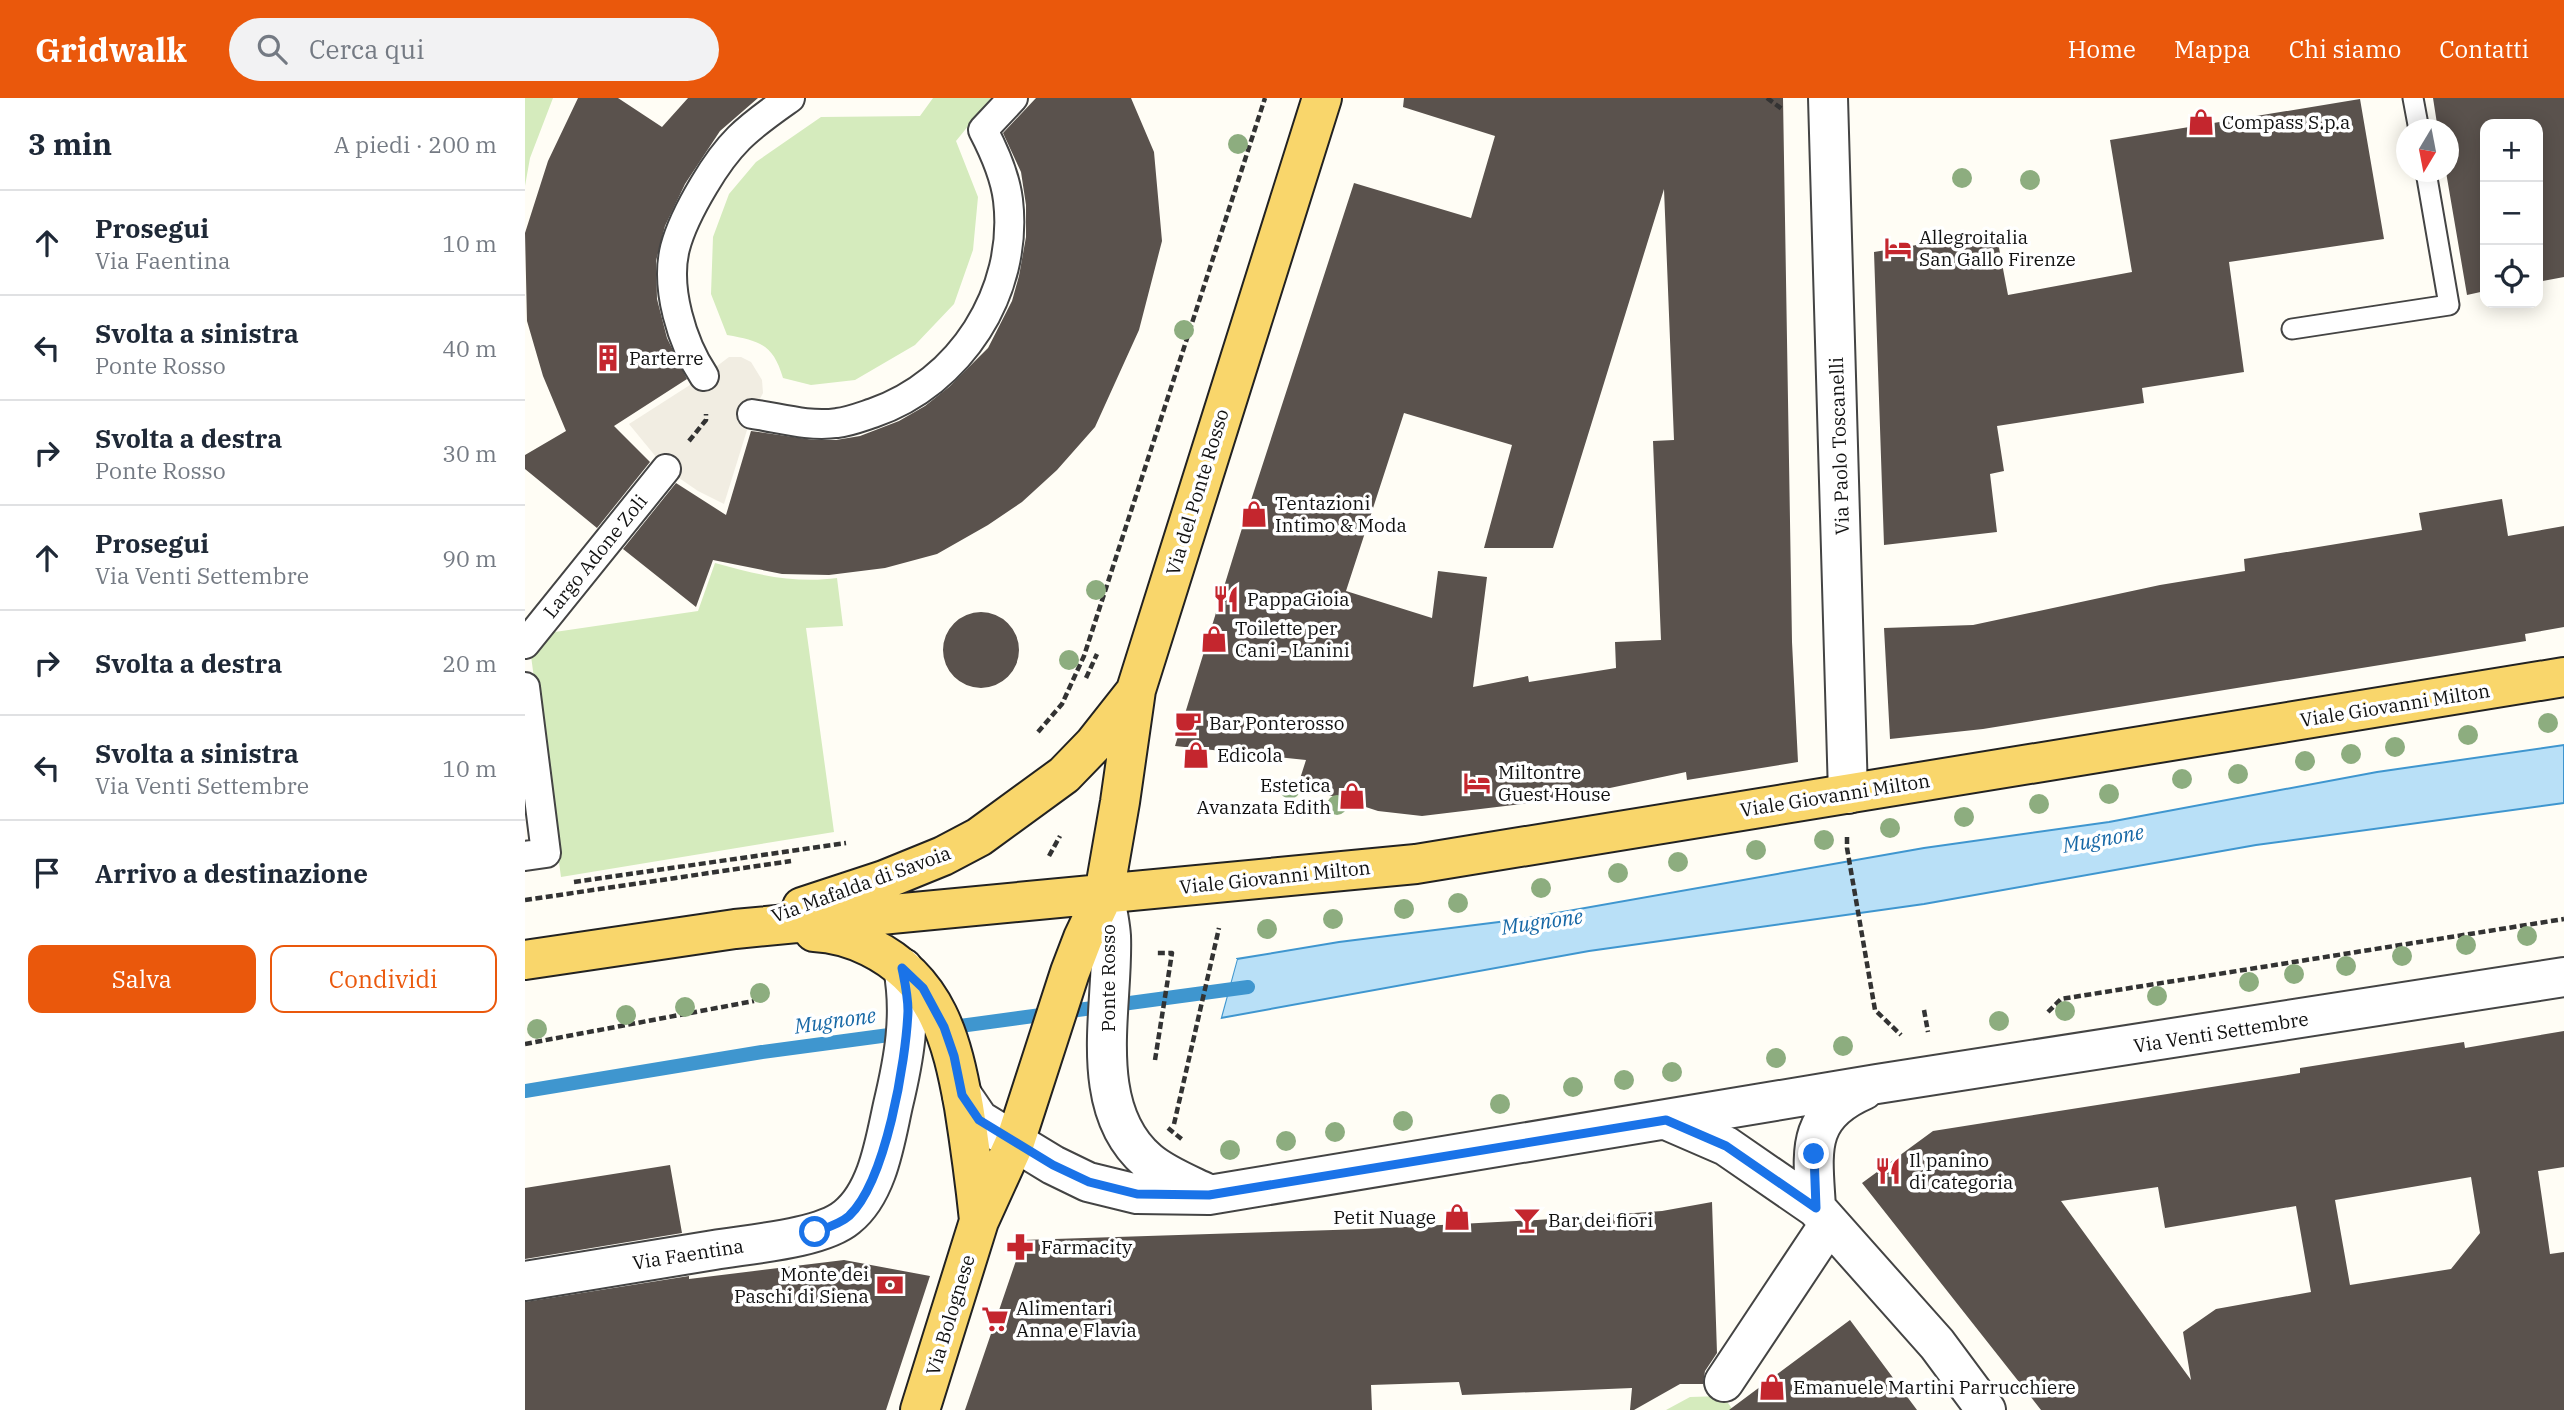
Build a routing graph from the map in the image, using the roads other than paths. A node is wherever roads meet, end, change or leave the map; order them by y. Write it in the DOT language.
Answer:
graph roads {
  1 [pos="790,98"];
  2 [pos="1013,98"];
  3 [pos="1322,98"];
  4 [pos="1828,98"];
  5 [pos="2413,98"];
  6 [pos="2417,119"];
  7 [pos="2428,182"];
  8 [pos="2292,330"];
  9 [pos="704,376"];
  10 [pos="752,414"];
  11 [pos="666,469"];
  12 [pos="525,644"];
  13 [pos="2564,677"];
  14 [pos="525,687"];
  15 [pos="1136,690"];
  16 [pos="1848,794"];
  17 [pos="525,856"];
  18 [pos="1104,894"];
  19 [pos="735,929"];
  20 [pos="525,960"];
  21 [pos="2564,977"];
  22 [pos="911,982"];
  23 [pos="1877,1084"];
  24 [pos="962,1095"];
  25 [pos="1666,1120"];
  26 [pos="1017,1145"];
  27 [pos="1209,1195"];
  28 [pos="1823,1216"];
  29 [pos="979,1221"];
  30 [pos="525,1281"];
  31 [pos="1724,1382"];
  32 [pos="921,1410"];
  33 [pos="1986,1410"];
  1 -- 9 [label="street"];
  2 -- 10 [label="street"];
  3 -- 15 [label="main road, Via del Ponte Rosso"];
  4 -- 16 [label="street, Via Paolo Toscanelli"];
  5 -- 6 [label="lane"];
  7 -- 8 [label="lane"];
  11 -- 12 [label="street, Largo Adone Zoli"];
  13 -- 16 [label="main road, Viale Giovanni Milton"];
  14 -- 17 [label="street"];
  15 -- 18 [label="main road, Via del Ponte Rosso"];
  15 -- 19 [label="main road, Via Mafalda di Savoia"];
  16 -- 18 [label="main road, Viale Giovanni Milton"];
  18 -- 19 [label="main road, Via Mafalda di Savoia"];
  18 -- 26 [label="main road, Ponte Rosso"];
  18 -- 27 [label="street, Ponte Rosso"];
  19 -- 20 [label="main road, Via Mafalda di Savoia"];
  19 -- 22 [label="main road"];
  21 -- 23 [label="street, Via Venti Settembre"];
  22 -- 24 [label="main road"];
  22 -- 30 [label="street, Via Faentina"];
  23 -- 25 [label="street, Via Venti Settembre"];
  23 -- 28 [label="street, Via Venti Settembre"];
  24 -- 26 [label="street"];
  24 -- 29 [label="main road"];
  25 -- 27 [label="street, Via Venti Settembre"];
  25 -- 28 [label="street"];
  26 -- 27 [label="street, Via Venti Settembre"];
  26 -- 29 [label="main road, Ponte Rosso"];
  28 -- 31 [label="street"];
  28 -- 33 [label="street"];
  29 -- 32 [label="main road, Via Bolognese"];
}
